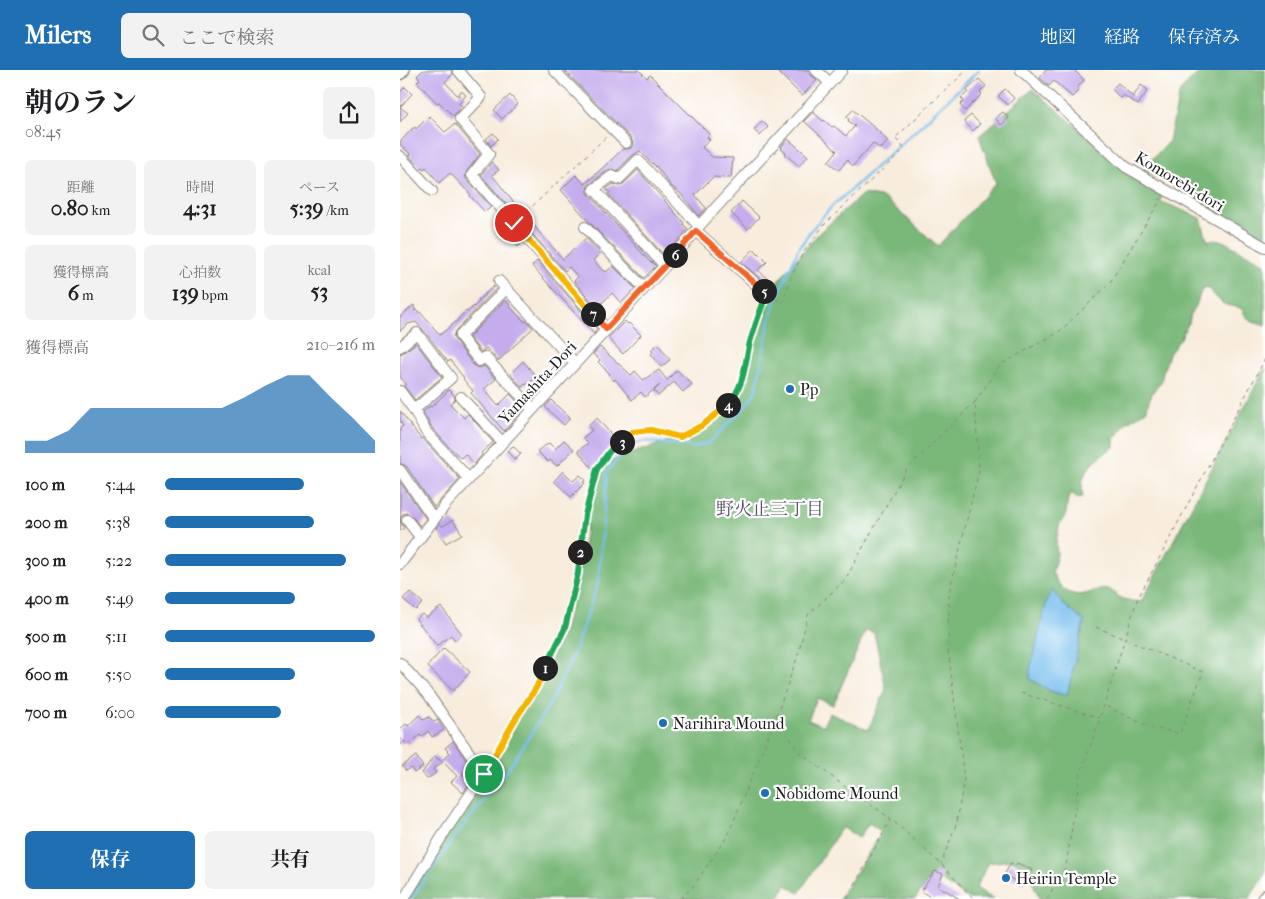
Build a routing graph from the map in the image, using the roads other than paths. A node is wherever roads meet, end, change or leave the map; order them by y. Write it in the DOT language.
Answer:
graph roads {
  1 [pos="403,70"];
  2 [pos="458,70"];
  3 [pos="554,70"];
  4 [pos="816,70"];
  5 [pos="842,70"];
  6 [pos="1021,70"];
  7 [pos="400,74"];
  8 [pos="830,83"];
  9 [pos="626,143"];
  10 [pos="400,156"];
  11 [pos="432,191"];
  12 [pos="585,226"];
  13 [pos="697,229"];
  14 [pos="1265,248"];
  15 [pos="665,266"];
  16 [pos="499,281"];
  17 [pos="644,288"];
  18 [pos="506,289"];
  19 [pos="767,294"];
  20 [pos="606,329"];
  21 [pos="400,347"];
  22 [pos="575,363"];
  23 [pos="400,391"];
  24 [pos="461,397"];
  25 [pos="533,409"];
  26 [pos="414,410"];
  27 [pos="502,442"];
  28 [pos="400,470"];
  29 [pos="468,479"];
  30 [pos="434,519"];
  31 [pos="407,520"];
  32 [pos="420,537"];
  33 [pos="400,564"];
  34 [pos="400,662"];
  35 [pos="1265,895"];
  36 [pos="404,899"];
  37 [pos="1262,899"];
  1 -- 7 [label="main road"];
  2 -- 20 [label="street"];
  3 -- 9 [label="street"];
  4 -- 8 [label="street"];
  5 -- 8 [label="street, Yamashita-Dori"];
  6 -- 14 [label="street, Komorebi-dori"];
  8 -- 13 [label="street, Yamashita-Dori"];
  10 -- 11 [label="street"];
  12 -- 17 [label="street"];
  13 -- 15 [label="street, Yamashita-Dori"];
  13 -- 15 [label="street"];
  13 -- 19 [label="street"];
  15 -- 17 [label="street, Yamashita-Dori"];
  16 -- 18 [label="street"];
  17 -- 20 [label="street, Yamashita-Dori"];
  18 -- 22 [label="street"];
  18 -- 25 [label="street"];
  20 -- 22 [label="street, Yamashita-Dori"];
  21 -- 26 [label="street"];
  22 -- 25 [label="street, Yamashita-Dori"];
  23 -- 26 [label="street"];
  24 -- 27 [label="street"];
  25 -- 27 [label="street, Yamashita-Dori"];
  26 -- 29 [label="street"];
  27 -- 29 [label="street, Yamashita-Dori"];
  28 -- 30 [label="street"];
  29 -- 30 [label="street, Yamashita-Dori"];
  30 -- 32 [label="street, Yamashita-Dori"];
  31 -- 32 [label="street"];
  32 -- 33 [label="street, Yamashita-Dori"];
  34 -- 36 [label="street"];
  35 -- 37 [label="street"];
}
